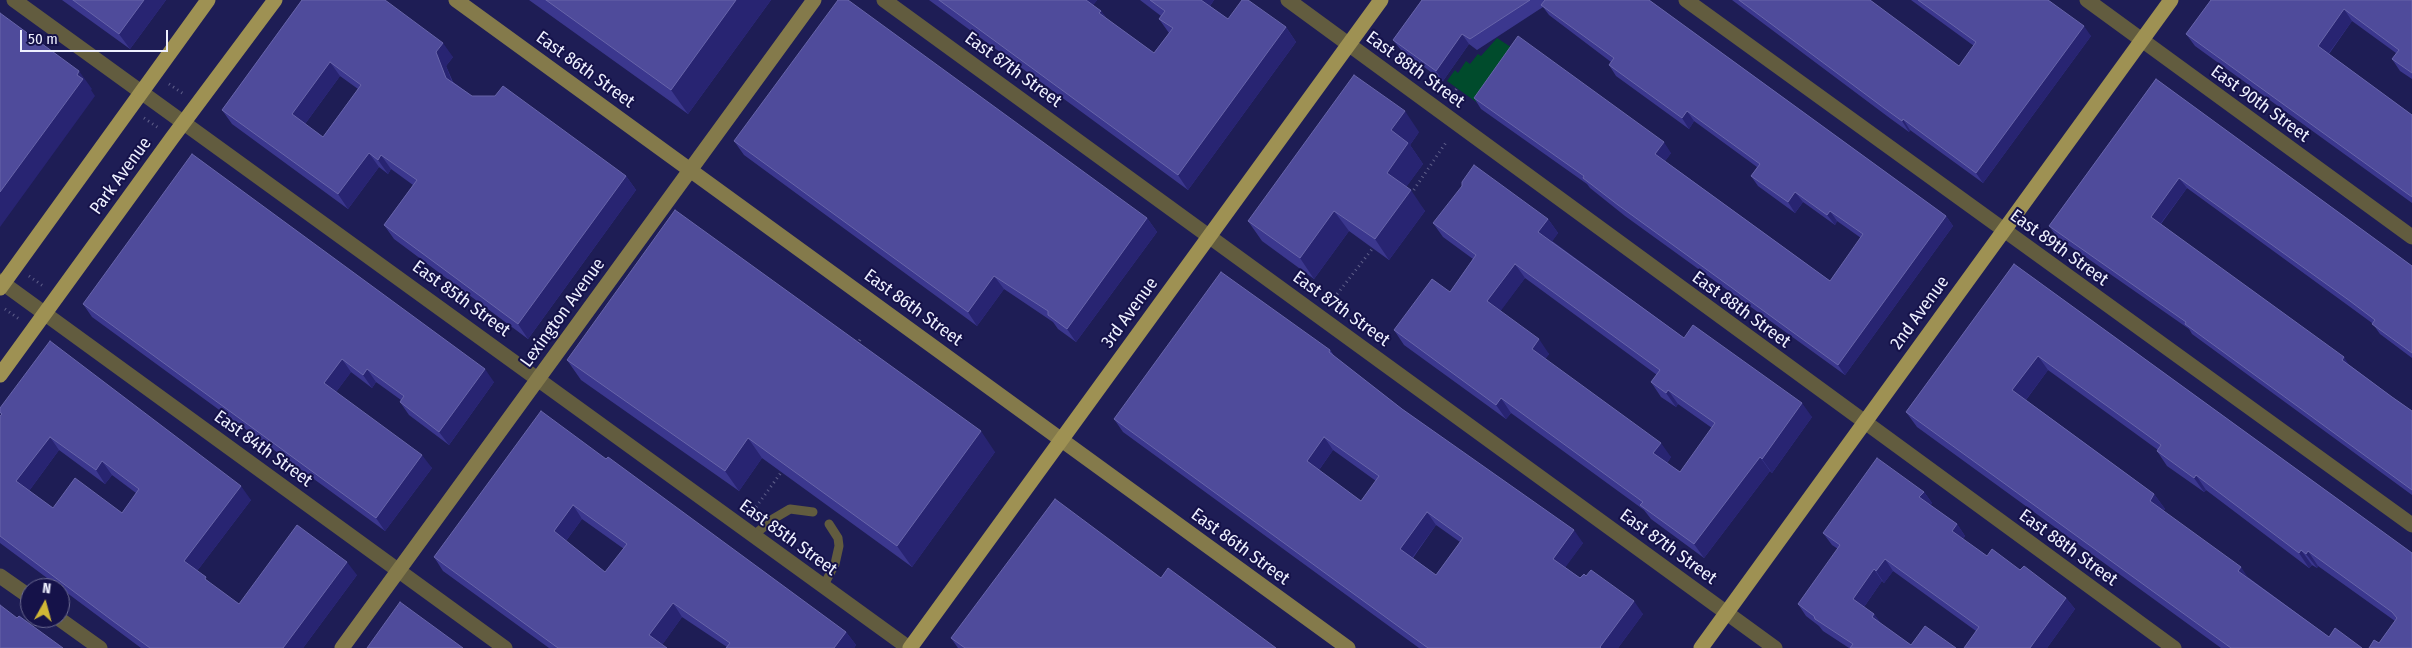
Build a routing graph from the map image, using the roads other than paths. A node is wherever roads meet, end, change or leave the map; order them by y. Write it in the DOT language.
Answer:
graph roads {
  1 [pos="14,0"];
  2 [pos="208,0"];
  3 [pos="275,0"];
  4 [pos="456,0"];
  5 [pos="814,0"];
  6 [pos="884,0"];
  7 [pos="1288,0"];
  8 [pos="1381,0"];
  9 [pos="1686,0"];
  10 [pos="2086,0"];
  11 [pos="2171,0"];
  12 [pos="2141,40"];
  13 [pos="1349,45"];
  14 [pos="142,93"];
  15 [pos="183,123"];
  16 [pos="690,169"];
  17 [pos="2003,230"];
  18 [pos="1209,236"];
  19 [pos="2412,238"];
  20 [pos="1,284"];
  21 [pos="45,314"];
  22 [pos="0,375"];
  23 [pos="539,378"];
  24 [pos="1864,423"];
  25 [pos="1061,440"];
  26 [pos="813,512"];
  27 [pos="829,524"];
  28 [pos="2412,525"];
  29 [pos="753,536"];
  30 [pos="398,570"];
  31 [pos="0,576"];
  32 [pos="823,587"];
  33 [pos="20,591"];
  34 [pos="1727,613"];
  35 [pos="70,627"];
  36 [pos="100,648"];
  37 [pos="342,648"];
  38 [pos="505,648"];
  39 [pos="910,648"];
  40 [pos="1348,648"];
  41 [pos="1701,648"];
  42 [pos="1775,648"];
  43 [pos="2174,648"];
  1 -- 14 [label="street, East 85th Street"];
  2 -- 14 [label="main road, Park Avenue"];
  3 -- 15 [label="main road, Park Avenue"];
  4 -- 16 [label="main road, East 86th Street"];
  5 -- 16 [label="main road, Lexington Avenue"];
  6 -- 18 [label="street, East 87th Street"];
  7 -- 13 [label="street, East 88th Street"];
  8 -- 13 [label="main road, 3rd Avenue"];
  9 -- 17 [label="street, East 89th Street"];
  10 -- 12 [label="street, East 90th Street"];
  11 -- 12 [label="main road, 2nd Avenue"];
  12 -- 17 [label="main road, 2nd Avenue"];
  12 -- 19 [label="street, East 90th Street"];
  13 -- 18 [label="main road, 3rd Avenue"];
  13 -- 24 [label="street, East 88th Street"];
  14 -- 15 [label="street, East 85th Street"];
  14 -- 20 [label="main road, Park Avenue"];
  15 -- 21 [label="main road, Park Avenue"];
  15 -- 23 [label="street, East 85th Street"];
  16 -- 23 [label="main road, Lexington Avenue"];
  16 -- 25 [label="main road, East 86th Street"];
  17 -- 24 [label="main road, 2nd Avenue"];
  17 -- 28 [label="street, East 89th Street"];
  18 -- 25 [label="main road, 3rd Avenue"];
  18 -- 34 [label="street, East 87th Street"];
  20 -- 21 [label="street, East 84th Street"];
  21 -- 22 [label="main road, Park Avenue"];
  21 -- 30 [label="street, East 84th Street"];
  23 -- 29 [label="street, East 85th Street"];
  23 -- 30 [label="main road, Lexington Avenue"];
  24 -- 34 [label="main road, 2nd Avenue"];
  24 -- 43 [label="street, East 88th Street"];
  25 -- 39 [label="main road, 3rd Avenue"];
  25 -- 40 [label="main road, East 86th Street"];
  26 -- 29 [label="lane"];
  27 -- 32 [label="lane"];
  29 -- 32 [label="street, East 85th Street"];
  30 -- 37 [label="main road, Lexington Avenue"];
  30 -- 38 [label="street, East 84th Street"];
  31 -- 33 [label="street"];
  32 -- 39 [label="street, East 85th Street"];
  34 -- 41 [label="main road, 2nd Avenue"];
  34 -- 42 [label="street, East 87th Street"];
  35 -- 36 [label="street"];
}
